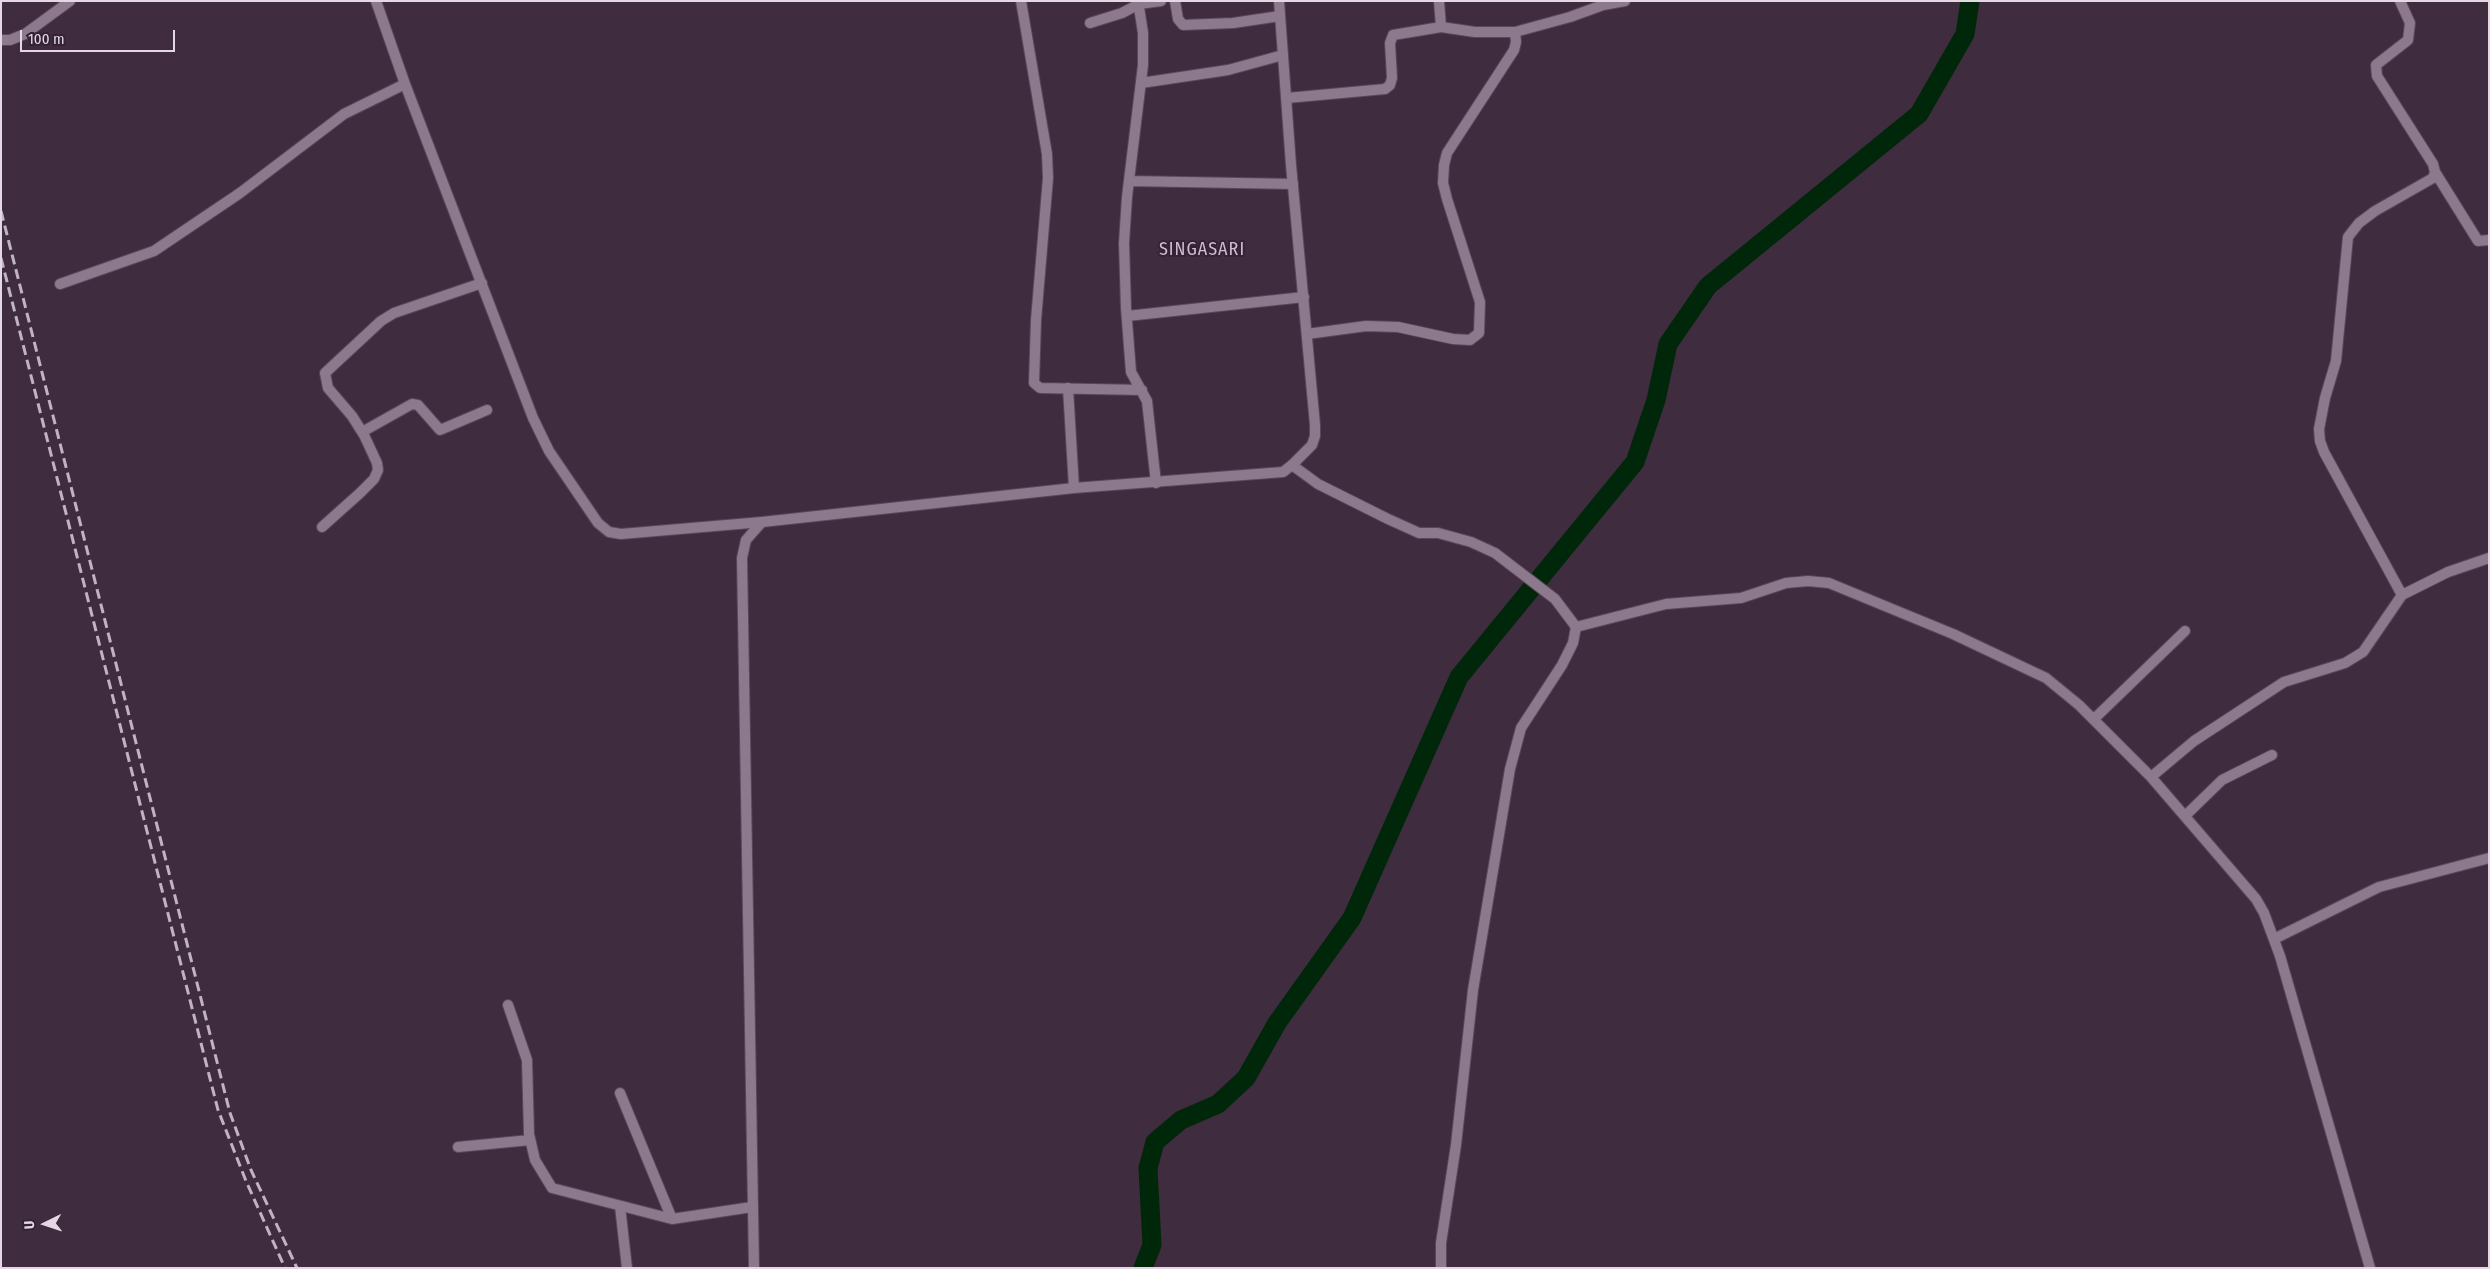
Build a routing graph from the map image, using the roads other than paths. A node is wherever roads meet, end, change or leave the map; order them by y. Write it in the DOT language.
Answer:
graph roads {
  1 [pos="70,1"];
  2 [pos="376,1"];
  3 [pos="1022,1"];
  4 [pos="1161,1"];
  5 [pos="1175,1"];
  6 [pos="1279,1"];
  7 [pos="1439,1"];
  8 [pos="1625,1"];
  9 [pos="2400,1"];
  10 [pos="1138,3"];
  11 [pos="1280,16"];
  12 [pos="1090,23"];
  13 [pos="1441,27"];
  14 [pos="1514,32"];
  15 [pos="1,40"];
  16 [pos="1283,54"];
  17 [pos="1141,83"];
  18 [pos="405,84"];
  19 [pos="1287,98"];
  20 [pos="2435,172"];
  21 [pos="1129,181"];
  22 [pos="1293,184"];
  23 [pos="2489,240"];
  24 [pos="482,283"];
  25 [pos="60,284"];
  26 [pos="1304,297"];
  27 [pos="1127,316"];
  28 [pos="1307,334"];
  29 [pos="1068,388"];
  30 [pos="1142,390"];
  31 [pos="487,410"];
  32 [pos="362,432"];
  33 [pos="1292,465"];
  34 [pos="1156,483"];
  35 [pos="1074,488"];
  36 [pos="762,522"];
  37 [pos="322,527"];
  38 [pos="2489,558"];
  39 [pos="2402,595"];
  40 [pos="1576,626"];
  41 [pos="2185,631"];
  42 [pos="2094,719"];
  43 [pos="2272,755"];
  44 [pos="2151,777"];
  45 [pos="2185,816"];
  46 [pos="2489,858"];
  47 [pos="2274,939"];
  48 [pos="508,1005"];
  49 [pos="620,1093"];
  50 [pos="530,1140"];
  51 [pos="458,1147"];
  52 [pos="620,1206"];
  53 [pos="752,1208"];
  54 [pos="672,1219"];
  55 [pos="627,1268"];
  56 [pos="754,1268"];
  57 [pos="1441,1268"];
  58 [pos="2370,1268"];
  1 -- 15 [label="street"];
  2 -- 18 [label="street"];
  3 -- 29 [label="street"];
  4 -- 10 [label="street"];
  5 -- 11 [label="street"];
  6 -- 11 [label="street"];
  7 -- 13 [label="street"];
  8 -- 14 [label="street"];
  9 -- 20 [label="street"];
  10 -- 12 [label="street"];
  10 -- 17 [label="street"];
  11 -- 16 [label="street"];
  13 -- 14 [label="street"];
  13 -- 19 [label="street"];
  14 -- 28 [label="street"];
  16 -- 17 [label="street"];
  16 -- 19 [label="street"];
  17 -- 21 [label="street"];
  18 -- 24 [label="street"];
  18 -- 25 [label="street"];
  19 -- 22 [label="street"];
  20 -- 23 [label="street"];
  20 -- 39 [label="street"];
  21 -- 22 [label="street"];
  21 -- 27 [label="street"];
  22 -- 26 [label="street"];
  24 -- 32 [label="street"];
  24 -- 36 [label="street"];
  26 -- 27 [label="street"];
  26 -- 28 [label="street"];
  27 -- 30 [label="street"];
  28 -- 33 [label="street"];
  29 -- 30 [label="street"];
  29 -- 35 [label="street"];
  30 -- 34 [label="street"];
  31 -- 32 [label="street"];
  32 -- 37 [label="street"];
  33 -- 34 [label="street"];
  33 -- 40 [label="street"];
  34 -- 35 [label="street"];
  35 -- 36 [label="street"];
  36 -- 53 [label="street"];
  38 -- 39 [label="street"];
  39 -- 44 [label="street"];
  40 -- 42 [label="street"];
  40 -- 57 [label="street"];
  41 -- 42 [label="street"];
  42 -- 44 [label="street"];
  43 -- 45 [label="street"];
  44 -- 45 [label="street"];
  45 -- 47 [label="street"];
  46 -- 47 [label="street"];
  47 -- 58 [label="street"];
  48 -- 50 [label="street"];
  49 -- 54 [label="street"];
  50 -- 51 [label="street"];
  50 -- 52 [label="street"];
  52 -- 54 [label="street"];
  52 -- 55 [label="street"];
  53 -- 54 [label="street"];
  53 -- 56 [label="street"];
}
